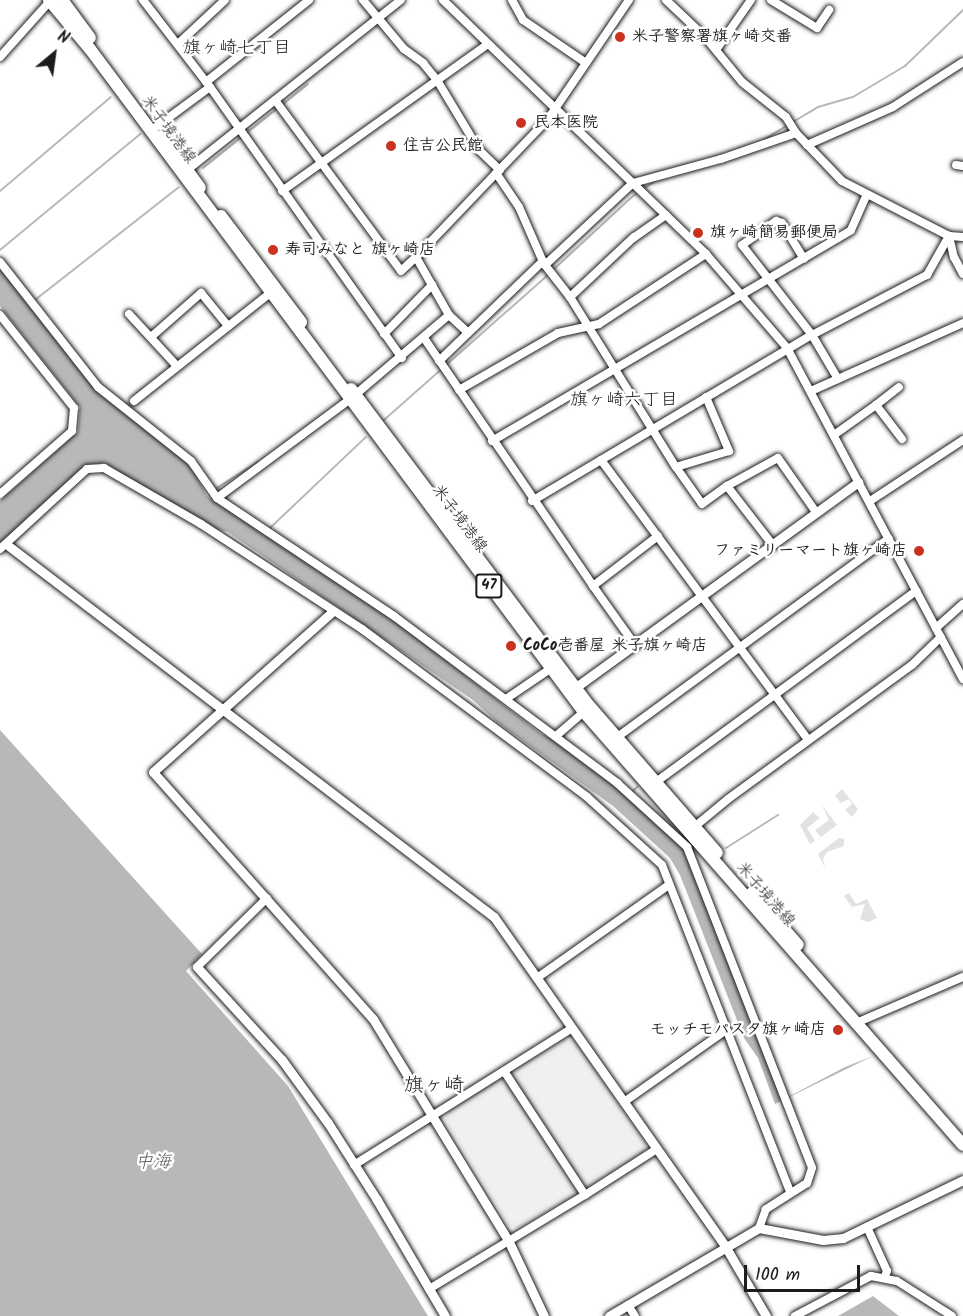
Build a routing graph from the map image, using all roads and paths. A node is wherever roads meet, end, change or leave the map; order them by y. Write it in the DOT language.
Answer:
graph roads {
  1 [pos="53,0"];
  2 [pos="143,0"];
  3 [pos="225,0"];
  4 [pos="309,0"];
  5 [pos="363,0"];
  6 [pos="400,0"];
  7 [pos="443,0"];
  8 [pos="513,0"];
  9 [pos="629,0"];
  10 [pos="666,0"];
  11 [pos="751,0"];
  12 [pos="771,0"];
  13 [pos="829,10"];
  14 [pos="378,18"];
  15 [pos="178,44"];
  16 [pos="488,44"];
  17 [pos="716,50"];
  18 [pos="0,57"];
  19 [pos="963,62"];
  20 [pos="586,63"];
  21 [pos="437,80"];
  22 [pos="208,85"];
  23 [pos="275,100"];
  24 [pos="556,108"];
  25 [pos="156,128"];
  26 [pos="239,129"];
  27 [pos="796,134"];
  28 [pos="807,145"];
  29 [pos="321,164"];
  30 [pos="187,170"];
  31 [pos="498,172"];
  32 [pos="633,183"];
  33 [pos="282,191"];
  34 [pos="866,195"];
  35 [pos="666,215"];
  36 [pos="949,236"];
  37 [pos="963,237"];
  38 [pos="706,254"];
  39 [pos="416,257"];
  40 [pos="804,259"];
  41 [pos="0,262"];
  42 [pos="543,263"];
  43 [pos="963,273"];
  44 [pos="769,281"];
  45 [pos="432,285"];
  46 [pos="743,292"];
  47 [pos="269,294"];
  48 [pos="570,297"];
  49 [pos="129,314"];
  50 [pos="0,315"];
  51 [pos="449,315"];
  52 [pos="963,323"];
  53 [pos="228,326"];
  54 [pos="588,328"];
  55 [pos="468,333"];
  56 [pos="384,334"];
  57 [pos="813,335"];
  58 [pos="150,337"];
  59 [pos="424,338"];
  60 [pos="787,348"];
  61 [pos="402,358"];
  62 [pos="440,361"];
  63 [pos="177,366"];
  64 [pos="614,369"];
  65 [pos="838,379"];
  66 [pos="899,387"];
  67 [pos="459,390"];
  68 [pos="811,391"];
  69 [pos="352,397"];
  70 [pos="706,398"];
  71 [pos="134,401"];
  72 [pos="876,405"];
  73 [pos="653,428"];
  74 [pos="834,435"];
  75 [pos="902,439"];
  76 [pos="963,440"];
  77 [pos="492,441"];
  78 [pos="601,460"];
  79 [pos="676,467"];
  80 [pos="858,482"];
  81 [pos="727,486"];
  82 [pos="0,494"];
  83 [pos="217,498"];
  84 [pos="532,501"];
  85 [pos="870,501"];
  86 [pos="816,512"];
  87 [pos="658,536"];
  88 [pos="889,538"];
  89 [pos="772,544"];
  90 [pos="3,546"];
  91 [pos="593,586"];
  92 [pos="916,591"];
  93 [pos="701,596"];
  94 [pos="963,604"];
  95 [pos="333,610"];
  96 [pos="936,628"];
  97 [pos="941,637"];
  98 [pos="634,645"];
  99 [pos="740,647"];
  100 [pos="550,669"];
  101 [pos="962,676"];
  102 [pos="572,690"];
  103 [pos="774,695"];
  104 [pos="506,699"];
  105 [pos="222,708"];
  106 [pos="584,712"];
  107 [pos="556,736"];
  108 [pos="616,738"];
  109 [pos="808,740"];
  110 [pos="656,782"];
  111 [pos="691,830"];
  112 [pos="669,885"];
  113 [pos="267,898"];
  114 [pos="197,968"];
  115 [pos="963,977"];
  116 [pos="537,978"];
  117 [pos="859,1022"];
  118 [pos="572,1028"];
  119 [pos="726,1030"];
  120 [pos="504,1071"];
  121 [pos="624,1102"];
  122 [pos="434,1115"];
  123 [pos="963,1135"];
  124 [pos="963,1145"];
  125 [pos="657,1149"];
  126 [pos="354,1165"];
  127 [pos="963,1180"];
  128 [pos="790,1192"];
  129 [pos="585,1195"];
  130 [pos="867,1227"];
  131 [pos="759,1228"];
  132 [pos="509,1242"];
  133 [pos="725,1246"];
  134 [pos="885,1276"];
  135 [pos="429,1289"];
  136 [pos="628,1305"];
  137 [pos="445,1316"];
  138 [pos="544,1316"];
  139 [pos="609,1316"];
  140 [pos="635,1316"];
  141 [pos="766,1316"];
  142 [pos="795,1316"];
  143 [pos="952,1316"];
  1 -- 18 [label="street"];
  1 -- 25 [label="main road, 米子境港線 / 47"];
  1 -- 47 [label="main road, 米子境港線 / 47"];
  2 -- 15 [label="street"];
  3 -- 15 [label="street"];
  4 -- 22 [label="street"];
  5 -- 14 [label="street"];
  6 -- 14 [label="street"];
  7 -- 16 [label="street"];
  8 -- 20 [label="street"];
  9 -- 20 [label="street"];
  10 -- 17 [label="street"];
  11 -- 17 [label="street"];
  12 -- 13 [label="street"];
  14 -- 21 [label="street"];
  14 -- 23 [label="street"];
  15 -- 22 [label="street"];
  16 -- 21 [label="street"];
  16 -- 24 [label="street"];
  17 -- 27 [label="street"];
  19 -- 28 [label="street"];
  20 -- 24 [label="street"];
  21 -- 29 [label="street"];
  21 -- 31 [label="street"];
  22 -- 25 [label="street"];
  22 -- 26 [label="street"];
  23 -- 26 [label="street"];
  23 -- 29 [label="street"];
  24 -- 31 [label="street"];
  24 -- 32 [label="street"];
  25 -- 30 [label="main road, 米子境港線 / 47"];
  26 -- 30 [label="street"];
  26 -- 33 [label="street"];
  27 -- 28 [label="street"];
  27 -- 32 [label="street"];
  28 -- 34 [label="street"];
  29 -- 33 [label="street"];
  29 -- 39 [label="street"];
  30 -- 69 [label="main road, 米子境港線 / 47"];
  31 -- 39 [label="street"];
  31 -- 42 [label="street"];
  32 -- 35 [label="street"];
  32 -- 42 [label="street"];
  33 -- 56 [label="street"];
  34 -- 36 [label="street"];
  34 -- 40 [label="street"];
  35 -- 38 [label="street"];
  35 -- 48 [label="street"];
  36 -- 37 [label="street"];
  36 -- 43 [label="street"];
  36 -- 57 [label="street"];
  38 -- 46 [label="street"];
  38 -- 54 [label="street"];
  39 -- 45 [label="street"];
  40 -- 44 [label="street"];
  40 -- 44 [label="street"];
  41 -- 83 [label="street"];
  42 -- 48 [label="street"];
  42 -- 55 [label="street"];
  44 -- 46 [label="street"];
  44 -- 57 [label="street"];
  45 -- 51 [label="street"];
  45 -- 56 [label="street"];
  46 -- 60 [label="street"];
  46 -- 64 [label="street"];
  47 -- 53 [label="street"];
  47 -- 69 [label="main road, 米子境港線 / 47"];
  48 -- 54 [label="street"];
  49 -- 58 [label="street"];
  50 -- 82 [label="street"];
  51 -- 55 [label="street"];
  51 -- 59 [label="street"];
  52 -- 65 [label="street"];
  53 -- 58 [label="street"];
  53 -- 63 [label="street"];
  54 -- 64 [label="street"];
  54 -- 67 [label="street"];
  55 -- 62 [label="street"];
  56 -- 61 [label="street"];
  57 -- 60 [label="street"];
  57 -- 65 [label="street"];
  58 -- 63 [label="street"];
  59 -- 61 [label="street"];
  59 -- 62 [label="street"];
  60 -- 68 [label="street"];
  60 -- 70 [label="street"];
  61 -- 69 [label="street"];
  62 -- 67 [label="street"];
  63 -- 71 [label="street"];
  64 -- 73 [label="street"];
  64 -- 77 [label="street"];
  65 -- 68 [label="street"];
  66 -- 72 [label="street"];
  67 -- 77 [label="street"];
  68 -- 74 [label="street"];
  69 -- 83 [label="street"];
  69 -- 100 [label="main road, 米子境港線 / 47"];
  69 -- 102 [label="main road, 米子境港線 / 47"];
  70 -- 73 [label="street"];
  70 -- 79 [label="street"];
  72 -- 74 [label="street"];
  72 -- 75 [label="street"];
  73 -- 78 [label="street"];
  73 -- 79 [label="street"];
  74 -- 80 [label="street"];
  76 -- 85 [label="street"];
  77 -- 84 [label="street"];
  78 -- 84 [label="street"];
  78 -- 87 [label="street"];
  79 -- 81 [label="street"];
  80 -- 85 [label="street"];
  80 -- 86 [label="street"];
  81 -- 86 [label="street"];
  81 -- 89 [label="street"];
  83 -- 104 [label="street"];
  84 -- 91 [label="street"];
  85 -- 88 [label="street"];
  86 -- 89 [label="street"];
  87 -- 91 [label="street"];
  87 -- 93 [label="street"];
  88 -- 92 [label="street"];
  88 -- 99 [label="street"];
  89 -- 93 [label="street"];
  90 -- 95 [label="street"];
  90 -- 105 [label="street"];
  91 -- 98 [label="street"];
  92 -- 96 [label="street"];
  92 -- 103 [label="street"];
  93 -- 98 [label="street"];
  93 -- 99 [label="street"];
  94 -- 96 [label="street"];
  95 -- 105 [label="street"];
  95 -- 112 [label="street"];
  96 -- 97 [label="street"];
  97 -- 101 [label="street"];
  97 -- 109 [label="street"];
  98 -- 102 [label="street"];
  99 -- 103 [label="street"];
  99 -- 108 [label="street"];
  100 -- 102 [label="main road, 米子境港線 / 47"];
  100 -- 104 [label="street"];
  102 -- 106 [label="main road, 米子境港線 / 47"];
  102 -- 108 [label="main road, 米子境港線 / 47"];
  103 -- 109 [label="street"];
  103 -- 110 [label="street"];
  104 -- 107 [label="street"];
  105 -- 113 [label="street"];
  105 -- 116 [label="street"];
  106 -- 107 [label="street"];
  106 -- 111 [label="main road, 米子境港線 / 47"];
  107 -- 128 [label="street"];
  108 -- 110 [label="main road, 米子境港線 / 47"];
  109 -- 111 [label="street"];
  110 -- 111 [label="main road, 米子境港線 / 47"];
  111 -- 117 [label="main road, 米子境港線 / 47"];
  112 -- 116 [label="street"];
  112 -- 119 [label="street"];
  113 -- 114 [label="street"];
  113 -- 122 [label="street"];
  114 -- 126 [label="street"];
  115 -- 117 [label="street"];
  116 -- 118 [label="street"];
  117 -- 123 [label="main road, 米子境港線 / 47"];
  117 -- 124 [label="main road, 米子境港線 / 47"];
  118 -- 120 [label="street"];
  118 -- 121 [label="street"];
  119 -- 121 [label="street"];
  119 -- 128 [label="street"];
  120 -- 122 [label="street"];
  120 -- 129 [label="street"];
  121 -- 125 [label="street"];
  122 -- 126 [label="street"];
  122 -- 132 [label="street"];
  125 -- 129 [label="street"];
  125 -- 133 [label="street"];
  126 -- 135 [label="street"];
  127 -- 130 [label="street"];
  128 -- 131 [label="street"];
  129 -- 132 [label="street"];
  130 -- 131 [label="street"];
  130 -- 134 [label="street"];
  131 -- 133 [label="street"];
  132 -- 135 [label="street"];
  132 -- 138 [label="street"];
  133 -- 136 [label="street"];
  133 -- 141 [label="street"];
  134 -- 142 [label="street"];
  134 -- 143 [label="street"];
  135 -- 137 [label="street"];
  136 -- 139 [label="street"];
  136 -- 140 [label="street"];
}
